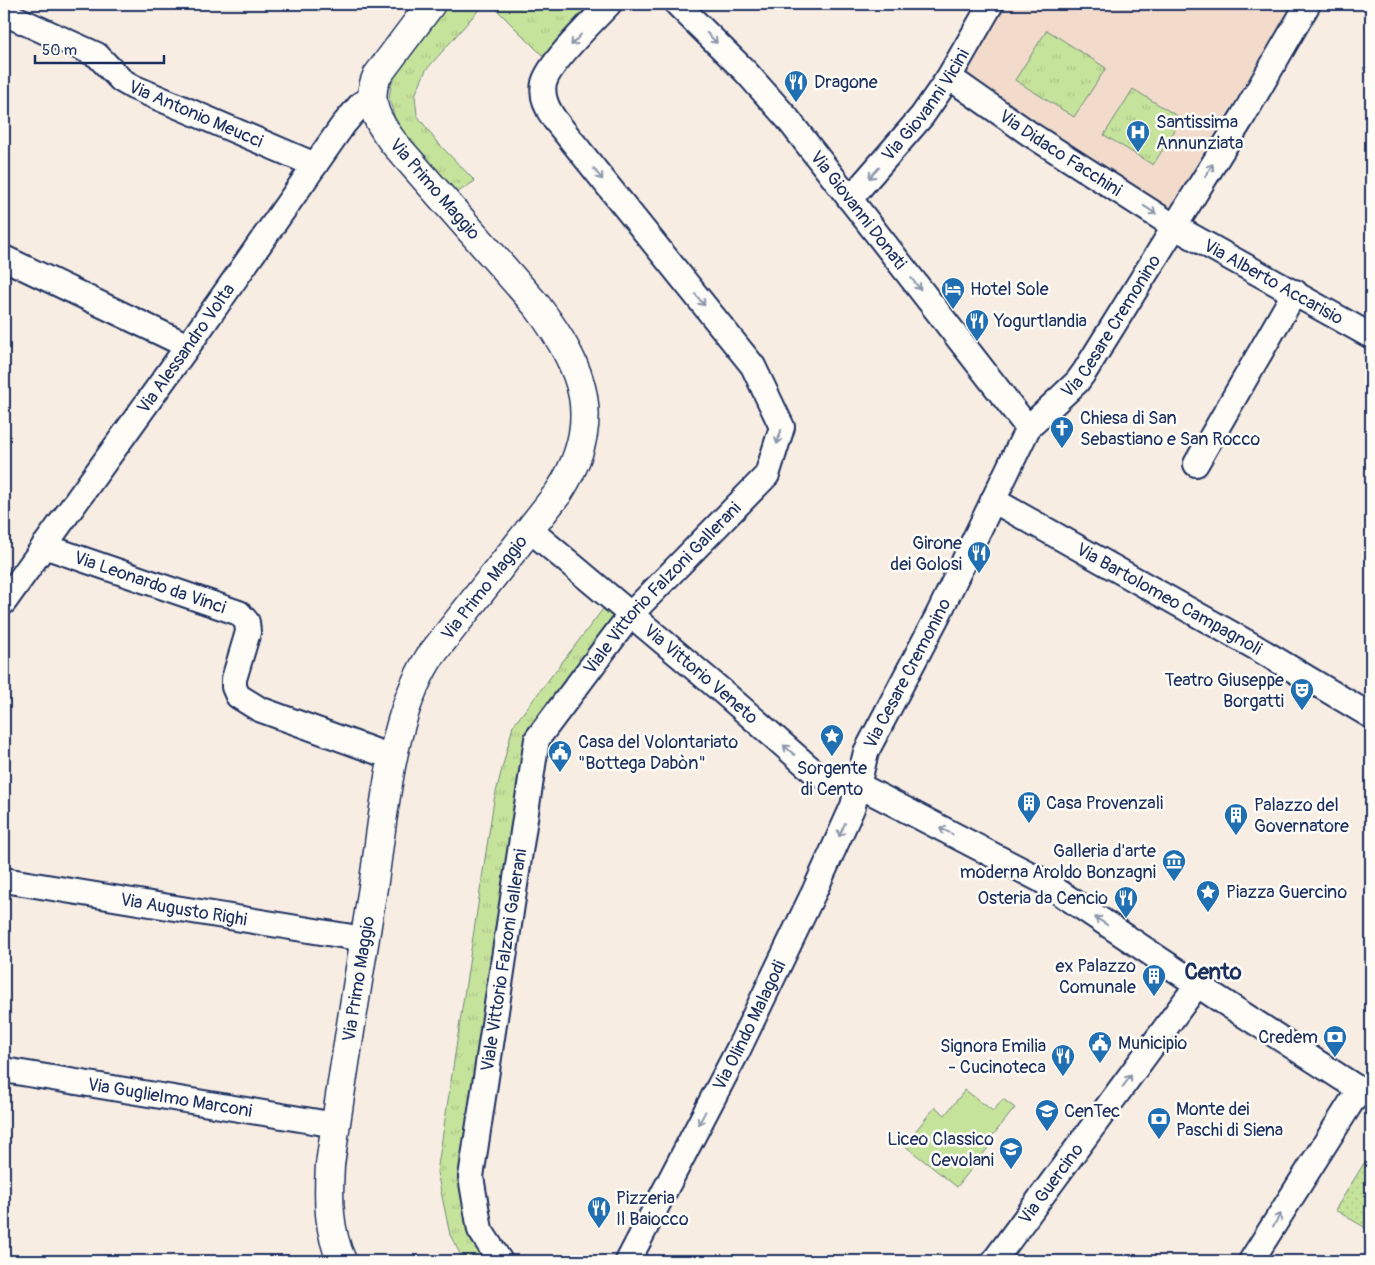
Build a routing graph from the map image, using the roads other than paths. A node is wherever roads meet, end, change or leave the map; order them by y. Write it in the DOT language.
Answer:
graph roads {
  1 [pos="431,4"];
  2 [pos="609,4"];
  3 [pos="677,4"];
  4 [pos="991,4"];
  5 [pos="1299,6"];
  6 [pos="4,13"];
  7 [pos="949,77"];
  8 [pos="372,99"];
  9 [pos="315,165"];
  10 [pos="850,199"];
  11 [pos="1175,227"];
  12 [pos="4,258"];
  13 [pos="1294,292"];
  14 [pos="1371,336"];
  15 [pos="188,346"];
  16 [pos="1028,428"];
  17 [pos="1196,464"];
  18 [pos="993,500"];
  19 [pos="529,529"];
  20 [pos="44,546"];
  21 [pos="6,595"];
  22 [pos="631,614"];
  23 [pos="1371,716"];
  24 [pos="394,758"];
  25 [pos="858,785"];
  26 [pos="4,880"];
  27 [pos="364,939"];
  28 [pos="1197,985"];
  29 [pos="4,1070"];
  30 [pos="1365,1093"];
  31 [pos="336,1125"];
  32 [pos="342,1261"];
  33 [pos="500,1261"];
  34 [pos="628,1261"];
  35 [pos="994,1261"];
  36 [pos="1251,1261"];
  1 -- 8 [label="main road"];
  2 -- 22 [label="street, Viale Vittorio Falzoni Gallerani, one-way"];
  3 -- 10 [label="street, Via Giovanni Donati, one-way"];
  4 -- 7 [label="street, Via Giovanni Vicini"];
  11 -- 5 [label="street, Via Cesare Cremonino, one-way"];
  6 -- 9 [label="street, Via Antonio Meucci"];
  7 -- 10 [label="street, Via Giovanni Vicini, one-way"];
  7 -- 11 [label="street, Via Didaco Facchini, one-way"];
  8 -- 9 [label="street, Via Alessandro Volta"];
  8 -- 19 [label="main road, Via Primo Maggio"];
  9 -- 15 [label="street, Via Alessandro Volta"];
  10 -- 16 [label="street, Via Giovanni Donati, one-way"];
  11 -- 13 [label="street, Via Alberto Accarisio"];
  11 -- 16 [label="street, Via Cesare Cremonino"];
  12 -- 15 [label="street"];
  13 -- 14 [label="street, Via Alberto Accarisio"];
  13 -- 17 [label="street"];
  15 -- 20 [label="street, Via Alessandro Volta"];
  16 -- 18 [label="street, Via Cesare Cremonino"];
  18 -- 23 [label="street, Via Bartolomeo Campagnoli"];
  18 -- 25 [label="street, Via Cesare Cremonino"];
  19 -- 22 [label="street, Via Vittorio Veneto"];
  19 -- 24 [label="main road, Via Primo Maggio"];
  20 -- 21 [label="street, Via Alessandro Volta"];
  20 -- 24 [label="street, Via Leonardo da Vinci"];
  25 -- 22 [label="street, Via Vittorio Veneto, one-way"];
  22 -- 33 [label="street, Viale Vittorio Falzoni Gallerani"];
  24 -- 27 [label="main road, Via Primo Maggio"];
  28 -- 25 [label="street, Via Vittorio Veneto, one-way"];
  25 -- 34 [label="street, Via Olindo Malagodi, one-way"];
  26 -- 27 [label="street, Via Augusto Righi"];
  27 -- 31 [label="main road, Via Primo Maggio"];
  28 -- 30 [label="street, Via Vittorio Veneto"];
  35 -- 28 [label="street, Via Guercino, one-way"];
  29 -- 31 [label="street, Via Guglielmo Marconi"];
  36 -- 30 [label="street, one-way"];
  31 -- 32 [label="main road, Via Primo Maggio"];
}
